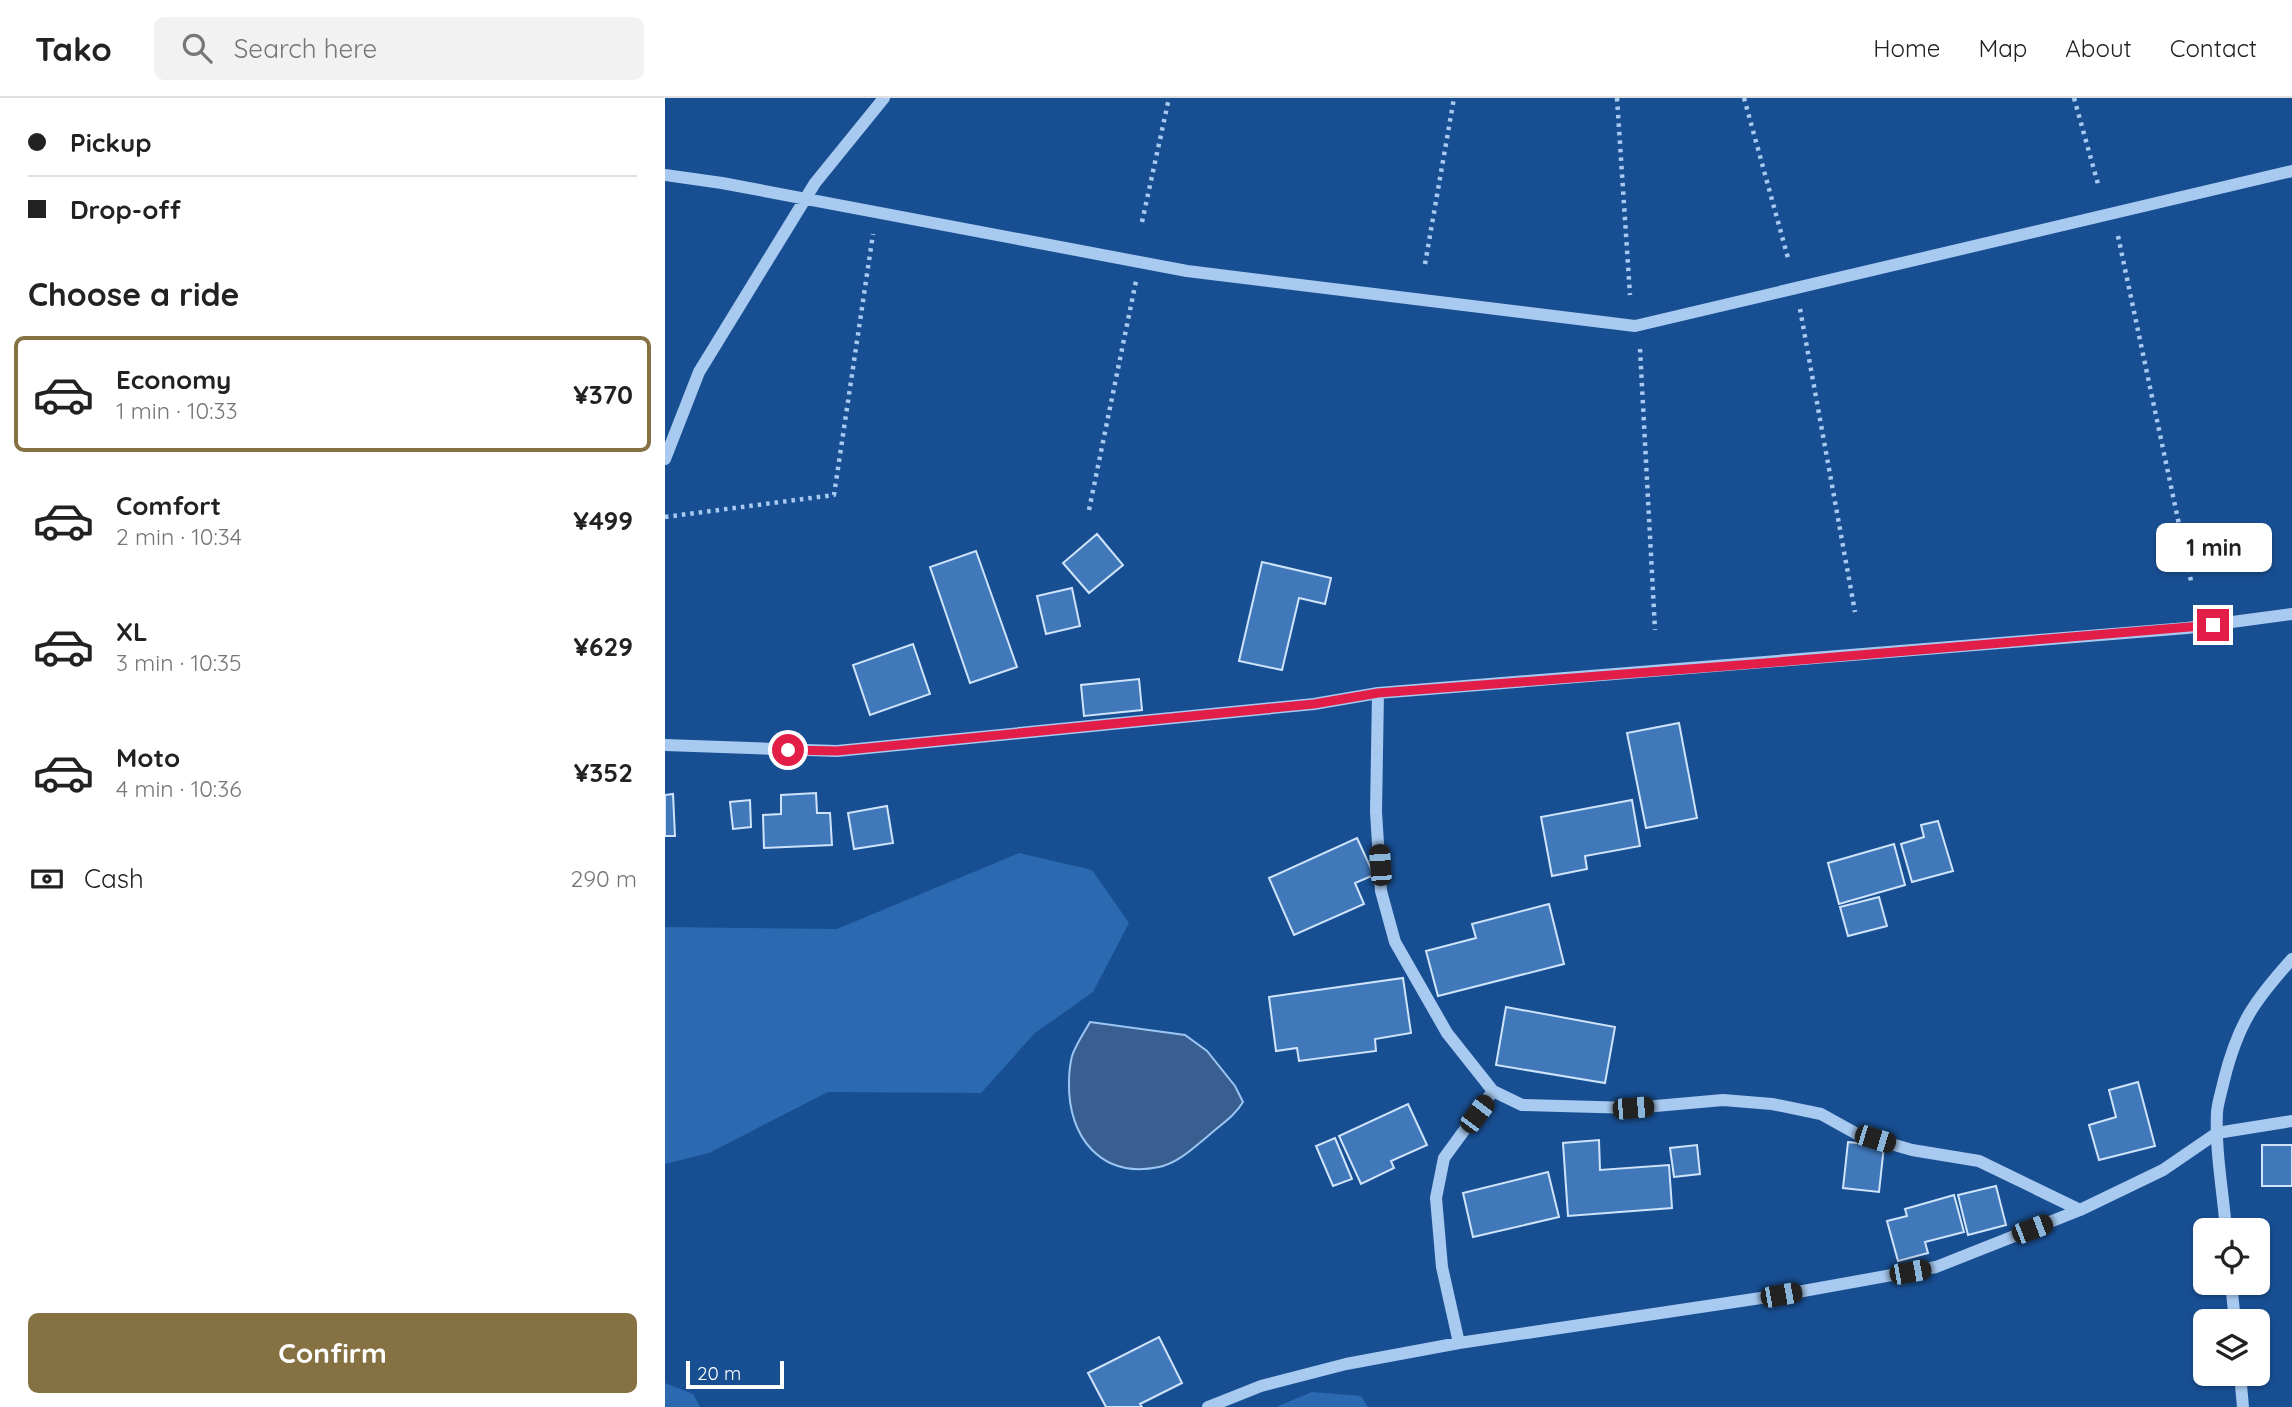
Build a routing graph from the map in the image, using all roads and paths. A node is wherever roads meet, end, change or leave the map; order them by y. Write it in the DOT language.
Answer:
graph roads {
  1 [pos="884,98"];
  2 [pos="1169,98"];
  3 [pos="1454,98"];
  4 [pos="1617,98"];
  5 [pos="1744,98"];
  6 [pos="2074,98"];
  7 [pos="2292,170"];
  8 [pos="665,175"];
  9 [pos="2098,184"];
  10 [pos="804,200"];
  11 [pos="1142,222"];
  12 [pos="2117,233"];
  13 [pos="873,234"];
  14 [pos="1788,258"];
  15 [pos="1425,264"];
  16 [pos="1136,280"];
  17 [pos="1630,295"];
  18 [pos="1800,309"];
  19 [pos="1640,349"];
  20 [pos="665,459"];
  21 [pos="1089,510"];
  22 [pos="665,517"];
  23 [pos="2191,581"];
  24 [pos="1855,612"];
  25 [pos="2292,614"];
  26 [pos="1655,630"];
  27 [pos="1378,693"];
  28 [pos="665,745"];
  29 [pos="2292,959"];
  30 [pos="1493,1091"];
  31 [pos="2292,1121"];
  32 [pos="2217,1133"];
  33 [pos="2080,1210"];
  34 [pos="2225,1218"];
  35 [pos="1459,1342"];
  36 [pos="2241,1386"];
  37 [pos="1208,1407"];
  38 [pos="2243,1407"];
  1 -- 10 [label="street"];
  2 -- 11 [label="path"];
  3 -- 15 [label="path"];
  4 -- 17 [label="path"];
  5 -- 14 [label="path"];
  6 -- 9 [label="path"];
  7 -- 10 [label="street"];
  8 -- 10 [label="street"];
  10 -- 20 [label="street"];
  12 -- 23 [label="path"];
  13 -- 22 [label="path"];
  16 -- 21 [label="path"];
  18 -- 24 [label="path"];
  19 -- 26 [label="path"];
  25 -- 27 [label="street"];
  27 -- 28 [label="street"];
  27 -- 30 [label="street"];
  29 -- 32 [label="street"];
  30 -- 33 [label="street"];
  30 -- 35 [label="street"];
  31 -- 32 [label="street"];
  32 -- 33 [label="street"];
  32 -- 34 [label="street"];
  33 -- 35 [label="street"];
  35 -- 37 [label="street"];
  36 -- 38 [label="street"];
}
